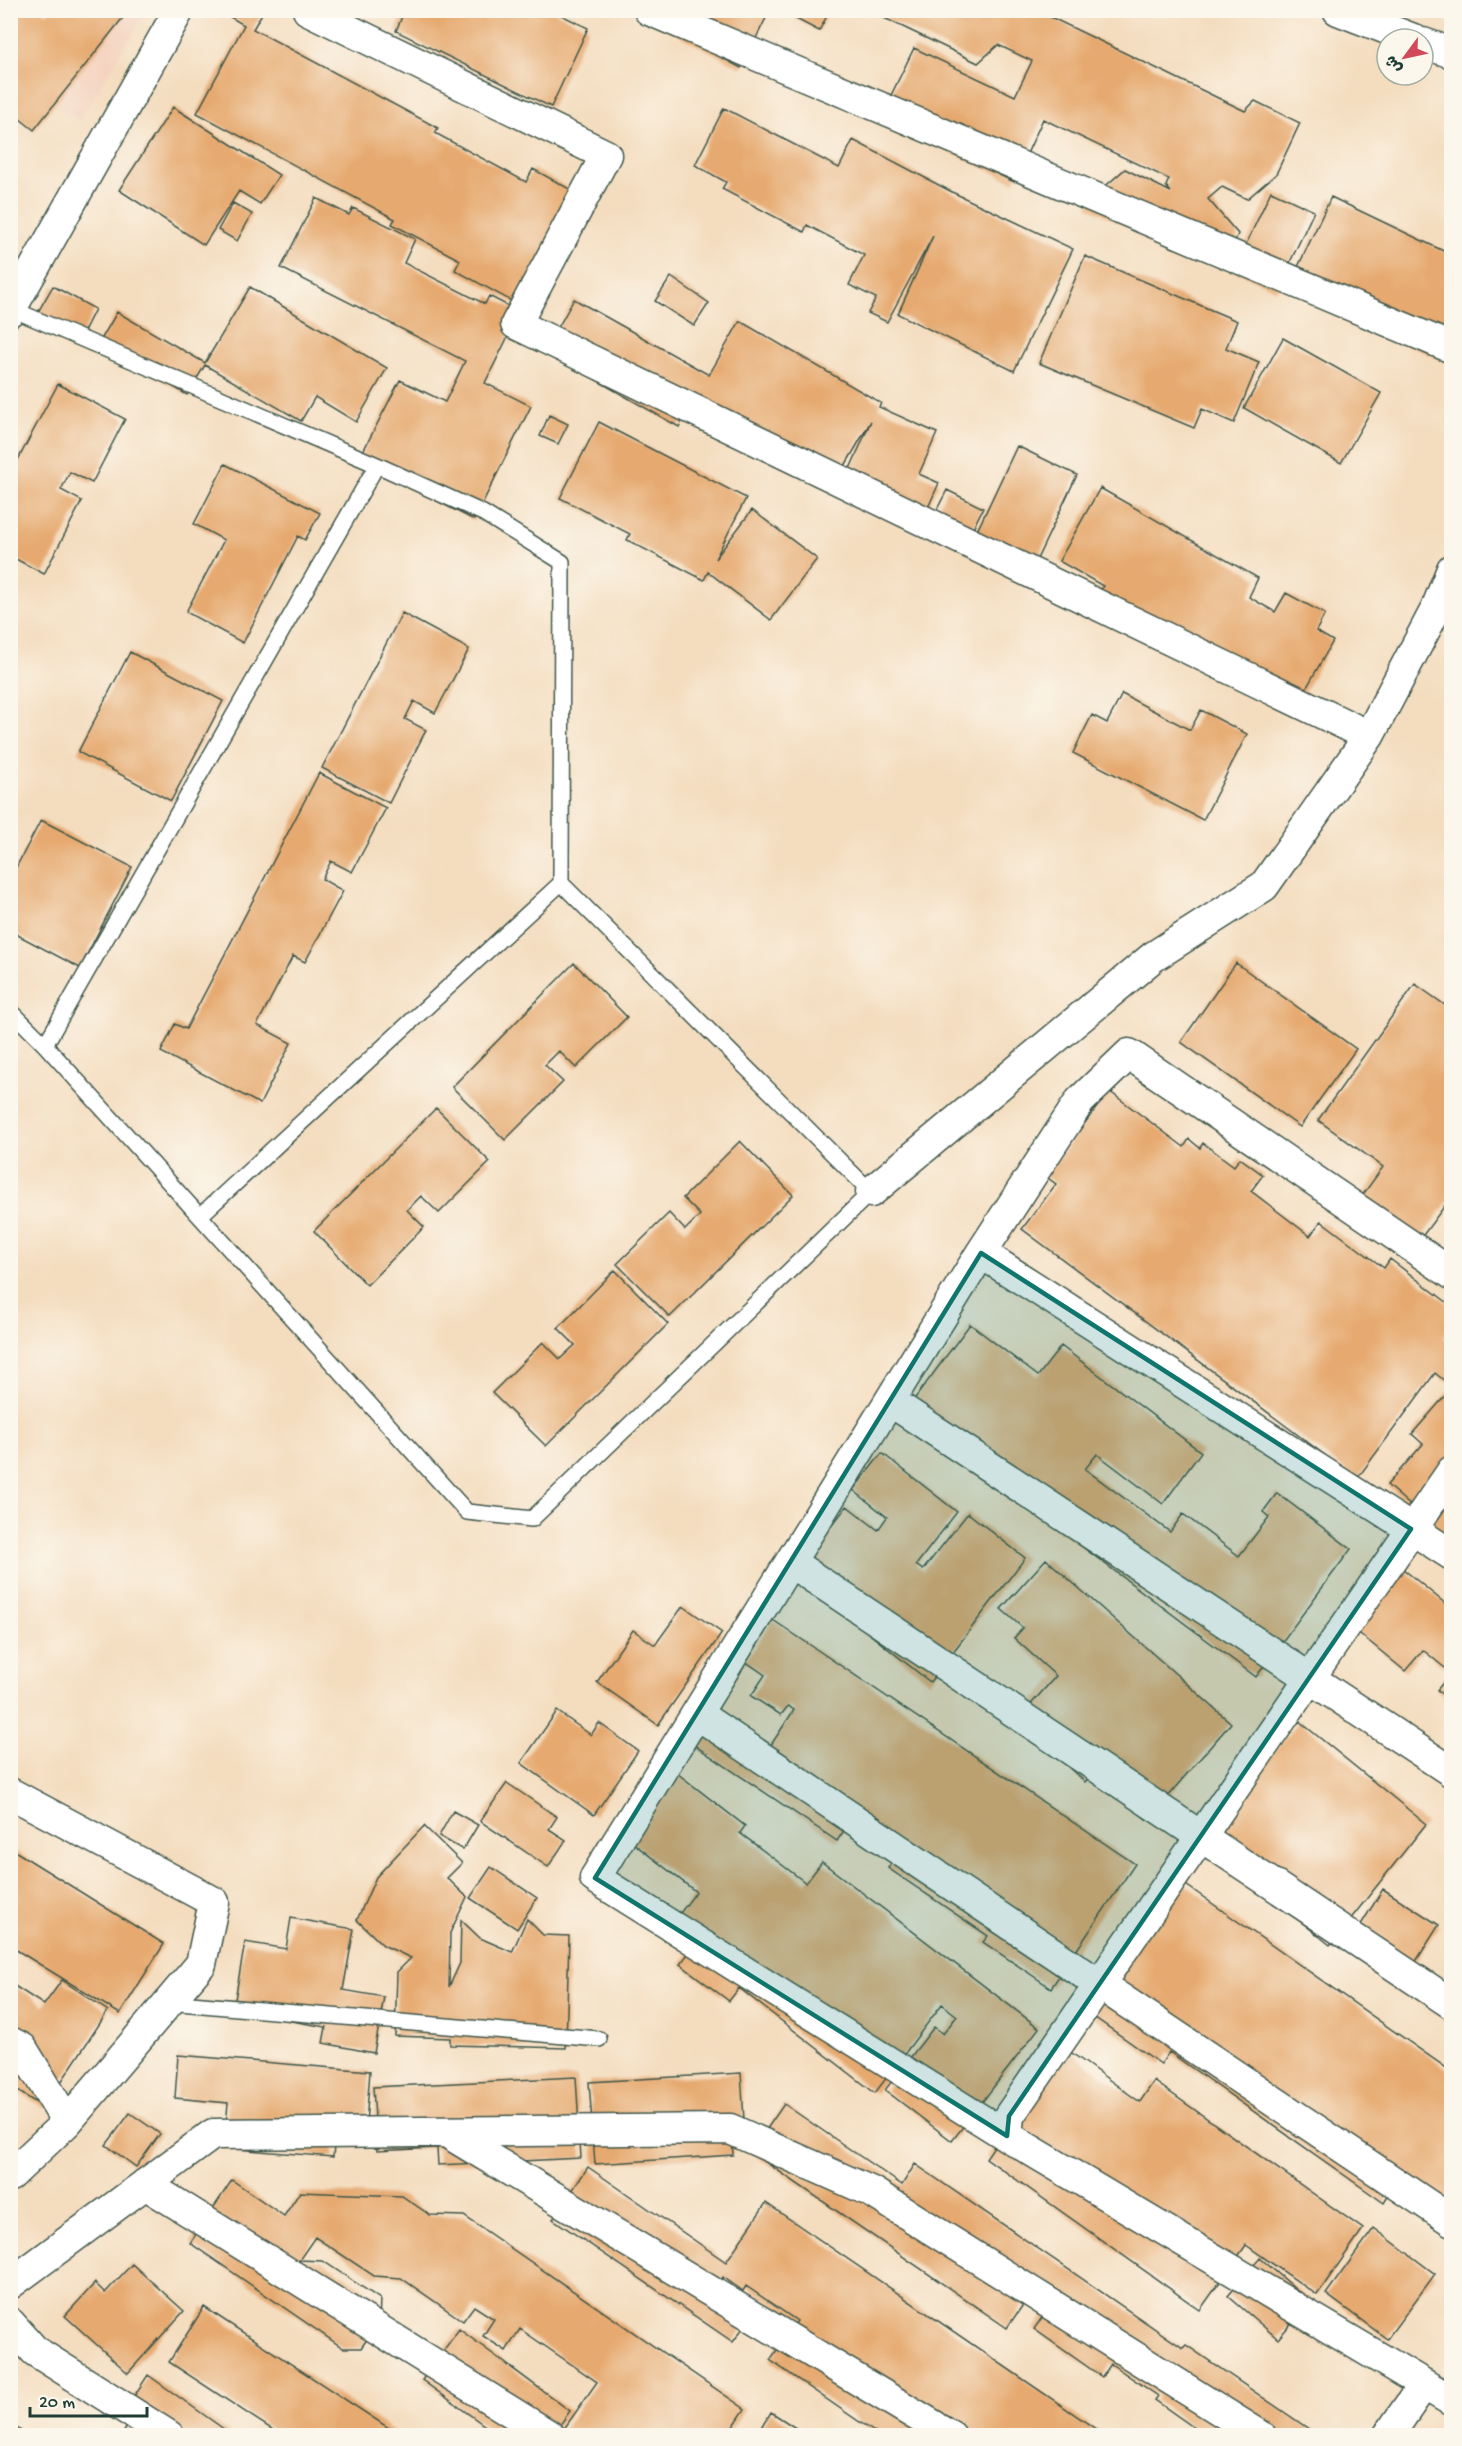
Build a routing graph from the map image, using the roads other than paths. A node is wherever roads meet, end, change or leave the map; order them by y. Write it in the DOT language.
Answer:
graph roads {
  1 [pos="179,10"];
  2 [pos="308,10"];
  3 [pos="649,10"];
  4 [pos="1338,10"];
  5 [pos="1382,27"];
  6 [pos="1435,48"];
  7 [pos="1452,54"];
  8 [pos="11,310"];
  9 [pos="1452,348"];
  10 [pos="377,465"];
  11 [pos="1452,569"];
  12 [pos="1444,609"];
  13 [pos="1369,736"];
  14 [pos="561,883"];
  15 [pos="10,1010"];
  16 [pos="45,1045"];
  17 [pos="871,1192"];
  18 [pos="200,1216"];
  19 [pos="981,1253"];
  20 [pos="1452,1274"];
  21 [pos="890,1401"];
  22 [pos="1452,1471"];
  23 [pos="1411,1529"];
  24 [pos="1452,1555"];
  25 [pos="790,1562"];
  26 [pos="1310,1678"];
  27 [pos="697,1714"];
  28 [pos="1452,1772"];
  29 [pos="10,1793"];
  30 [pos="1201,1836"];
  31 [pos="1099,1985"];
  32 [pos="168,2002"];
  33 [pos="1452,2004"];
  34 [pos="599,2039"];
  35 [pos="10,2042"];
  36 [pos="67,2122"];
  37 [pos="446,2132"];
  38 [pos="1006,2136"];
  39 [pos="10,2176"];
  40 [pos="144,2184"];
  41 [pos="1452,2221"];
  42 [pos="10,2284"];
  43 [pos="10,2323"];
  44 [pos="1424,2384"];
  45 [pos="1452,2401"];
  46 [pos="169,2436"];
  47 [pos="550,2436"];
  48 [pos="951,2436"];
  49 [pos="1261,2436"];
  50 [pos="1388,2436"];
  1 -- 8 [label="street"];
  2 -- 13 [label="street"];
  3 -- 9 [label="street"];
  4 -- 5 [label="street"];
  6 -- 7 [label="street"];
  8 -- 10 [label="lane"];
  10 -- 14 [label="lane"];
  10 -- 16 [label="lane"];
  11 -- 12 [label="street"];
  12 -- 13 [label="street"];
  13 -- 17 [label="street"];
  14 -- 17 [label="lane"];
  14 -- 18 [label="lane"];
  15 -- 16 [label="lane"];
  16 -- 18 [label="lane"];
  17 -- 18 [label="lane"];
  19 -- 20 [label="street"];
  19 -- 21 [label="street"];
  19 -- 23 [label="street"];
  21 -- 25 [label="street"];
  21 -- 26 [label="street"];
  22 -- 23 [label="street"];
  23 -- 24 [label="street"];
  23 -- 26 [label="street"];
  25 -- 27 [label="street"];
  25 -- 30 [label="street"];
  26 -- 28 [label="street"];
  26 -- 30 [label="street"];
  27 -- 31 [label="street"];
  27 -- 38 [label="street"];
  29 -- 32 [label="street"];
  30 -- 31 [label="street"];
  30 -- 33 [label="street"];
  31 -- 38 [label="street"];
  31 -- 41 [label="street"];
  32 -- 34 [label="lane"];
  32 -- 36 [label="street"];
  35 -- 36 [label="street"];
  36 -- 39 [label="street"];
  37 -- 40 [label="street"];
  37 -- 48 [label="street"];
  37 -- 49 [label="street"];
  38 -- 44 [label="street"];
  40 -- 42 [label="street"];
  40 -- 47 [label="street"];
  43 -- 46 [label="street"];
  44 -- 45 [label="street"];
  44 -- 50 [label="street"];
}
